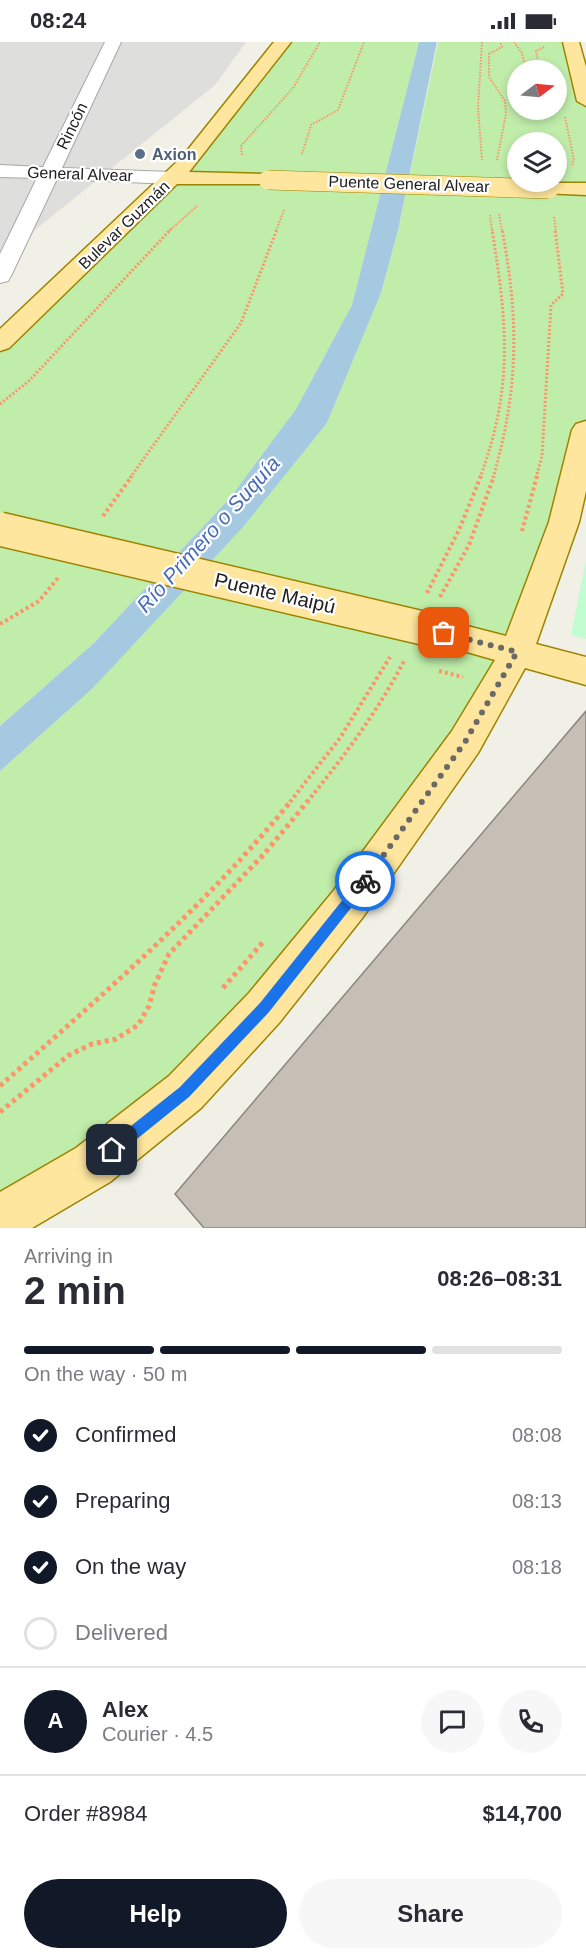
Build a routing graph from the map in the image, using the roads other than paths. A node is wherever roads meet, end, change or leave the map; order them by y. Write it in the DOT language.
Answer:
graph roads {
  1 [pos="113,42"];
  2 [pos="283,42"];
  3 [pos="571,42"];
  4 [pos="586,102"];
  5 [pos="0,171"];
  6 [pos="50,173"];
  7 [pos="172,178"];
  8 [pos="268,180"];
  9 [pos="586,189"];
  10 [pos="0,276"];
  11 [pos="0,343"];
  12 [pos="586,430"];
  13 [pos="0,529"];
  14 [pos="517,652"];
  15 [pos="586,671"];
  16 [pos="0,1219"];
  1 -- 6 [label="street, Rincón"];
  2 -- 7 [label="main road, Bulevar Guzmán"];
  3 -- 4 [label="main road"];
  5 -- 6 [label="street, General Alvear"];
  6 -- 7 [label="street, General Alvear"];
  6 -- 10 [label="street, Rincón"];
  7 -- 8 [label="main road, General Alvear"];
  7 -- 11 [label="main road, Bulevar Guzmán"];
  8 -- 9 [label="main road, Puente General Alvear, bridge"];
  12 -- 14 [label="main road"];
  13 -- 14 [label="main road, Puente Maipú, bridge"];
  14 -- 15 [label="main road, Puente Maipú"];
  14 -- 16 [label="main road"];
}
